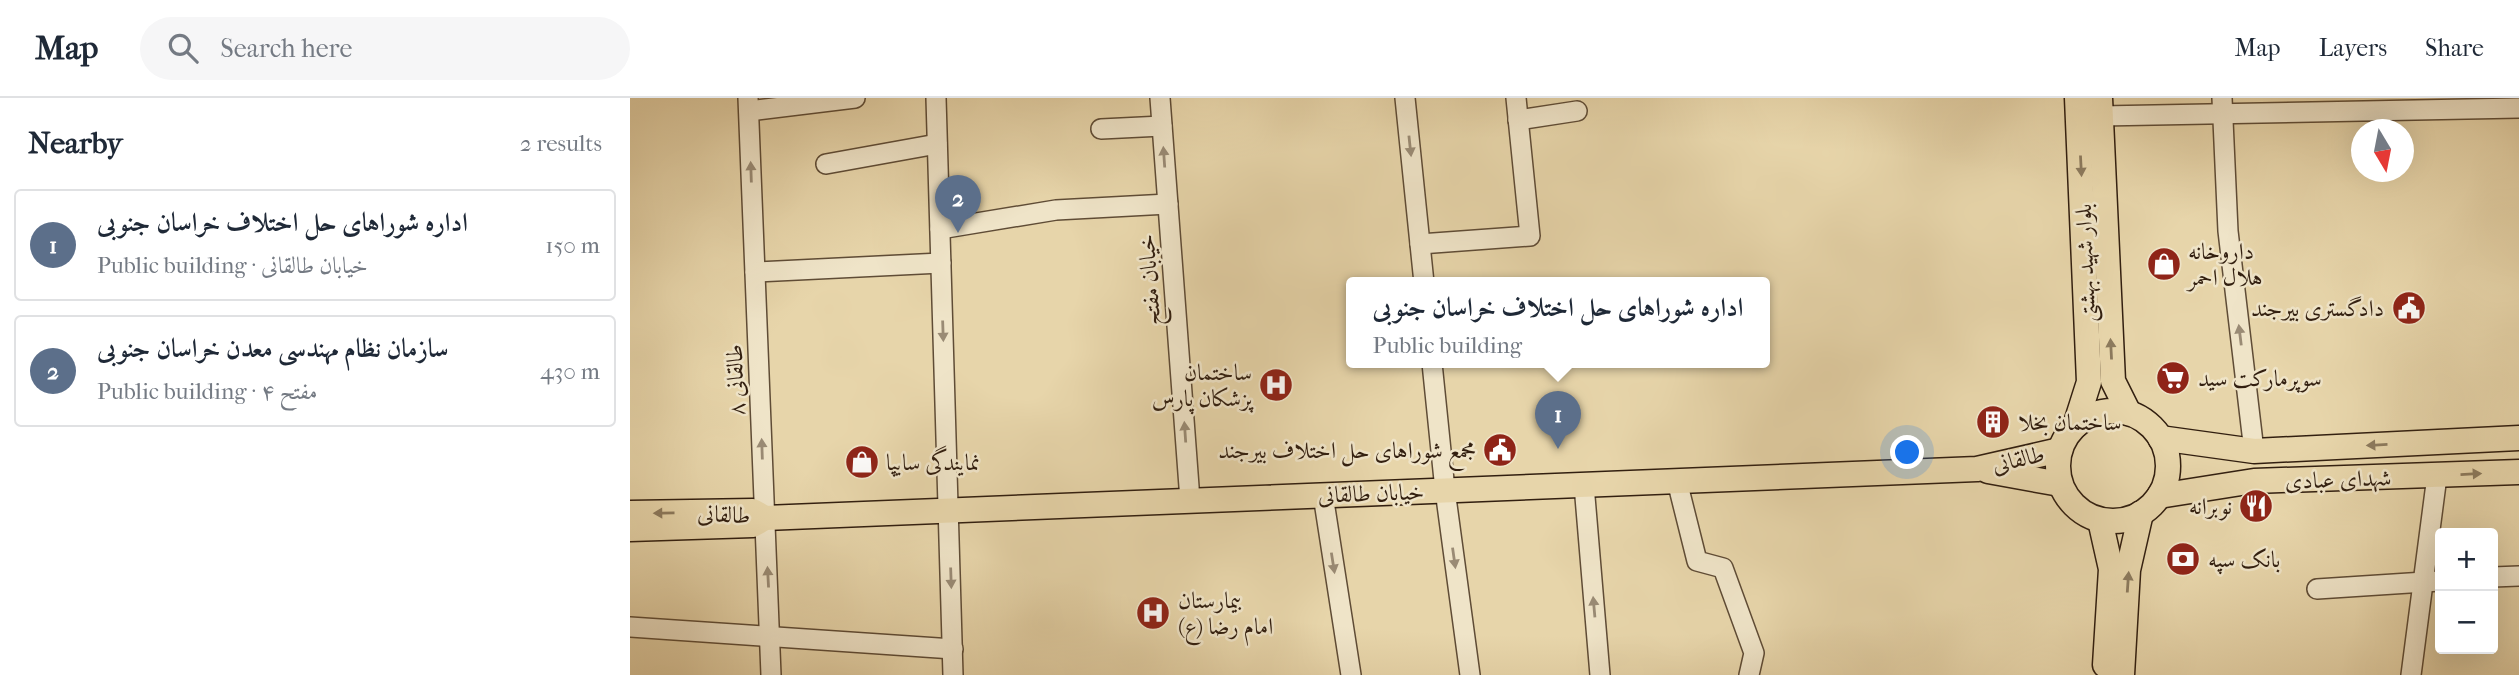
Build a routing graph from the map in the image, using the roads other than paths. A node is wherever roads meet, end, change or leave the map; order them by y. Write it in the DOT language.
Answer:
graph roads {
  1 [pos="936,98"];
  2 [pos="1160,98"];
  3 [pos="1405,98"];
  4 [pos="1516,98"];
  5 [pos="2077,98"];
  6 [pos="846,99"];
  7 [pos="749,104"];
  8 [pos="2223,105"];
  9 [pos="2101,107"];
  10 [pos="2519,108"];
  11 [pos="1577,111"];
  12 [pos="1518,120"];
  13 [pos="1162,126"];
  14 [pos="1101,129"];
  15 [pos="937,144"];
  16 [pos="826,164"];
  17 [pos="1168,204"];
  18 [pos="940,229"];
  19 [pos="1420,244"];
  20 [pos="941,262"];
  21 [pos="755,272"];
  22 [pos="1423,277"];
  23 [pos="1433,368"];
  24 [pos="2129,414"];
  25 [pos="2075,426"];
  26 [pos="2160,438"];
  27 [pos="2519,439"];
  28 [pos="2060,450"];
  29 [pos="2254,451"];
  30 [pos="1977,469"];
  31 [pos="2519,472"];
  32 [pos="2437,476"];
  33 [pos="1677,481"];
  34 [pos="2254,481"];
  35 [pos="2060,484"];
  36 [pos="1584,485"];
  37 [pos="1445,490"];
  38 [pos="1323,495"];
  39 [pos="1190,500"];
  40 [pos="2150,505"];
  41 [pos="949,510"];
  42 [pos="630,513"];
  43 [pos="765,518"];
  44 [pos="2101,520"];
  45 [pos="630,529"];
  46 [pos="2519,576"];
  47 [pos="2498,577"];
  48 [pos="2432,581"];
  49 [pos="2317,589"];
  50 [pos="630,626"];
  51 [pos="771,637"];
  52 [pos="953,649"];
  53 [pos="771,675"];
  54 [pos="953,675"];
  55 [pos="1351,675"];
  56 [pos="1470,675"];
  57 [pos="1600,675"];
  58 [pos="1749,675"];
  59 [pos="2105,675"];
  60 [pos="2122,675"];
  61 [pos="2411,675"];
  1 -- 15 [label="street"];
  2 -- 13 [label="street, خیابان مفتح"];
  3 -- 19 [label="street, one-way"];
  4 -- 12 [label="street"];
  5 -- 25 [label="main road, بلوار شهید بهشتی, one-way"];
  6 -- 7 [label="street"];
  21 -- 7 [label="street, طالقانی ۸, one-way"];
  8 -- 9 [label="street"];
  8 -- 10 [label="street"];
  29 -- 8 [label="street, one-way"];
  24 -- 9 [label="main road, بلوار شهید بهشتی, one-way"];
  11 -- 12 [label="street"];
  12 -- 19 [label="street"];
  13 -- 14 [label="street"];
  17 -- 13 [label="street, خیابان مفتح, one-way"];
  15 -- 16 [label="street"];
  15 -- 18 [label="street"];
  17 -- 18 [label="street"];
  39 -- 17 [label="street, خیابان مفتح, one-way"];
  18 -- 20 [label="street"];
  19 -- 22 [label="street"];
  20 -- 21 [label="street"];
  20 -- 41 [label="street, one-way"];
  43 -- 21 [label="street, طالقانی ۸, one-way"];
  23 -- 37 [label="street"];
  24 -- 25 [label="main road"];
  24 -- 26 [label="main road"];
  25 -- 28 [label="main road"];
  26 -- 29 [label="main road, شهدای عبادی"];
  26 -- 40 [label="main road"];
  27 -- 29 [label="main road, شهدای عبادی, one-way"];
  28 -- 30 [label="main road, طالقانی"];
  28 -- 35 [label="main road"];
  29 -- 34 [label="main road"];
  30 -- 33 [label="main road, خیابان طالقانی"];
  30 -- 35 [label="main road"];
  32 -- 31 [label="main road, شهدای عبادی, one-way"];
  32 -- 34 [label="main road, شهدای عبادی"];
  32 -- 48 [label="street"];
  33 -- 36 [label="main road, خیابان طالقانی"];
  33 -- 58 [label="street"];
  34 -- 40 [label="main road, شهدای عبادی"];
  35 -- 44 [label="main road"];
  36 -- 37 [label="main road, خیابان طالقانی"];
  57 -- 36 [label="street, one-way"];
  37 -- 38 [label="main road, خیابان طالقانی"];
  37 -- 56 [label="street, one-way"];
  38 -- 39 [label="main road, خیابان طالقانی"];
  38 -- 55 [label="street, one-way"];
  39 -- 41 [label="main road, خیابان طالقانی"];
  40 -- 44 [label="main road"];
  60 -- 40 [label="main road, one-way"];
  41 -- 43 [label="main road, خیابان طالقانی"];
  41 -- 52 [label="street, one-way"];
  43 -- 42 [label="main road, طالقانی, one-way"];
  43 -- 45 [label="main road, طالقانی"];
  51 -- 43 [label="street, طالقانی ۸, one-way"];
  44 -- 59 [label="main road"];
  46 -- 47 [label="street"];
  48 -- 49 [label="street"];
  48 -- 61 [label="street"];
  50 -- 51 [label="street"];
  51 -- 52 [label="street"];
  51 -- 53 [label="street, طالقانی ۸"];
  52 -- 54 [label="street"];
}
